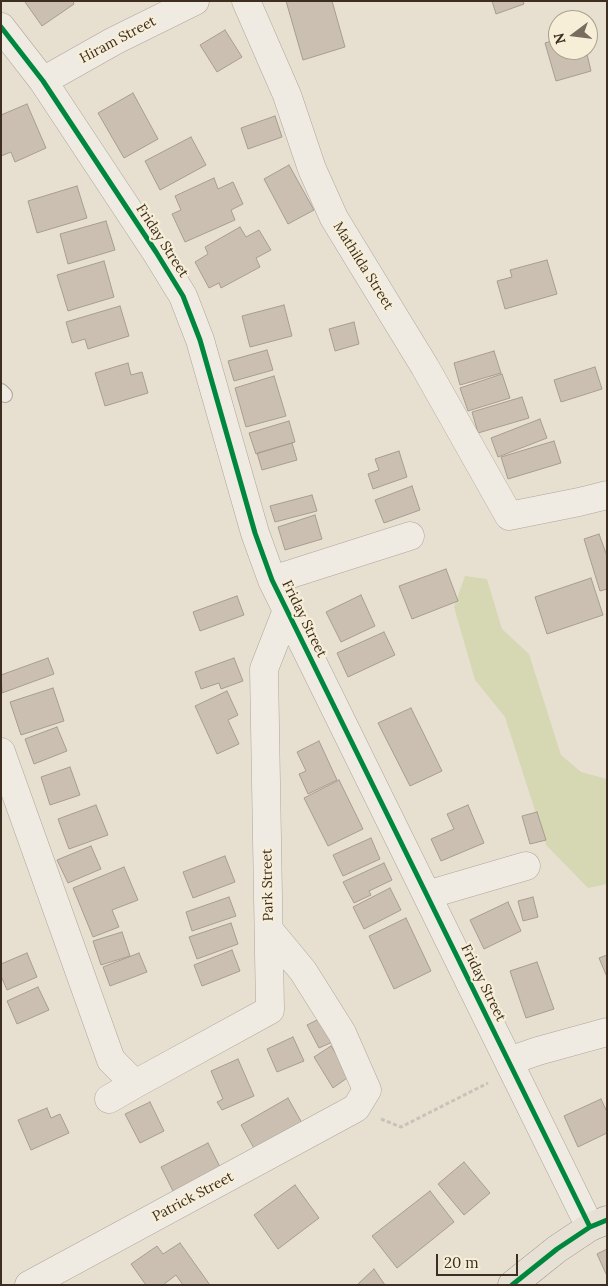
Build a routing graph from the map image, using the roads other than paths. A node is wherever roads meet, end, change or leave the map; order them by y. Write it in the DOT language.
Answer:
graph roads {
  1 [pos="195,1"];
  2 [pos="246,1"];
  3 [pos="1,27"];
  4 [pos="43,81"];
  5 [pos="607,494"];
  6 [pos="410,536"];
  7 [pos="272,580"];
  8 [pos="287,610"];
  9 [pos="1,752"];
  10 [pos="526,866"];
  11 [pos="427,895"];
  12 [pos="269,930"];
  13 [pos="607,1032"];
  14 [pos="511,1066"];
  15 [pos="135,1084"];
  16 [pos="109,1099"];
  17 [pos="599,1223"];
  18 [pos="30,1285"];
  19 [pos="512,1285"];
  1 -- 4 [label="street, Hiram Street"];
  2 -- 5 [label="street, Mathilda Street"];
  3 -- 4 [label="street, Friday Street"];
  4 -- 7 [label="street, Friday Street"];
  6 -- 7 [label="street"];
  7 -- 8 [label="street, Friday Street"];
  8 -- 11 [label="street, Friday Street"];
  8 -- 12 [label="street, Park Street"];
  9 -- 15 [label="street"];
  10 -- 11 [label="street"];
  11 -- 14 [label="street, Friday Street"];
  12 -- 15 [label="street, Park Street"];
  12 -- 18 [label="street, Patrick Street"];
  13 -- 14 [label="street"];
  14 -- 17 [label="street, Friday Street"];
  15 -- 16 [label="street, Park Street"];
  17 -- 19 [label="main road"];
}
